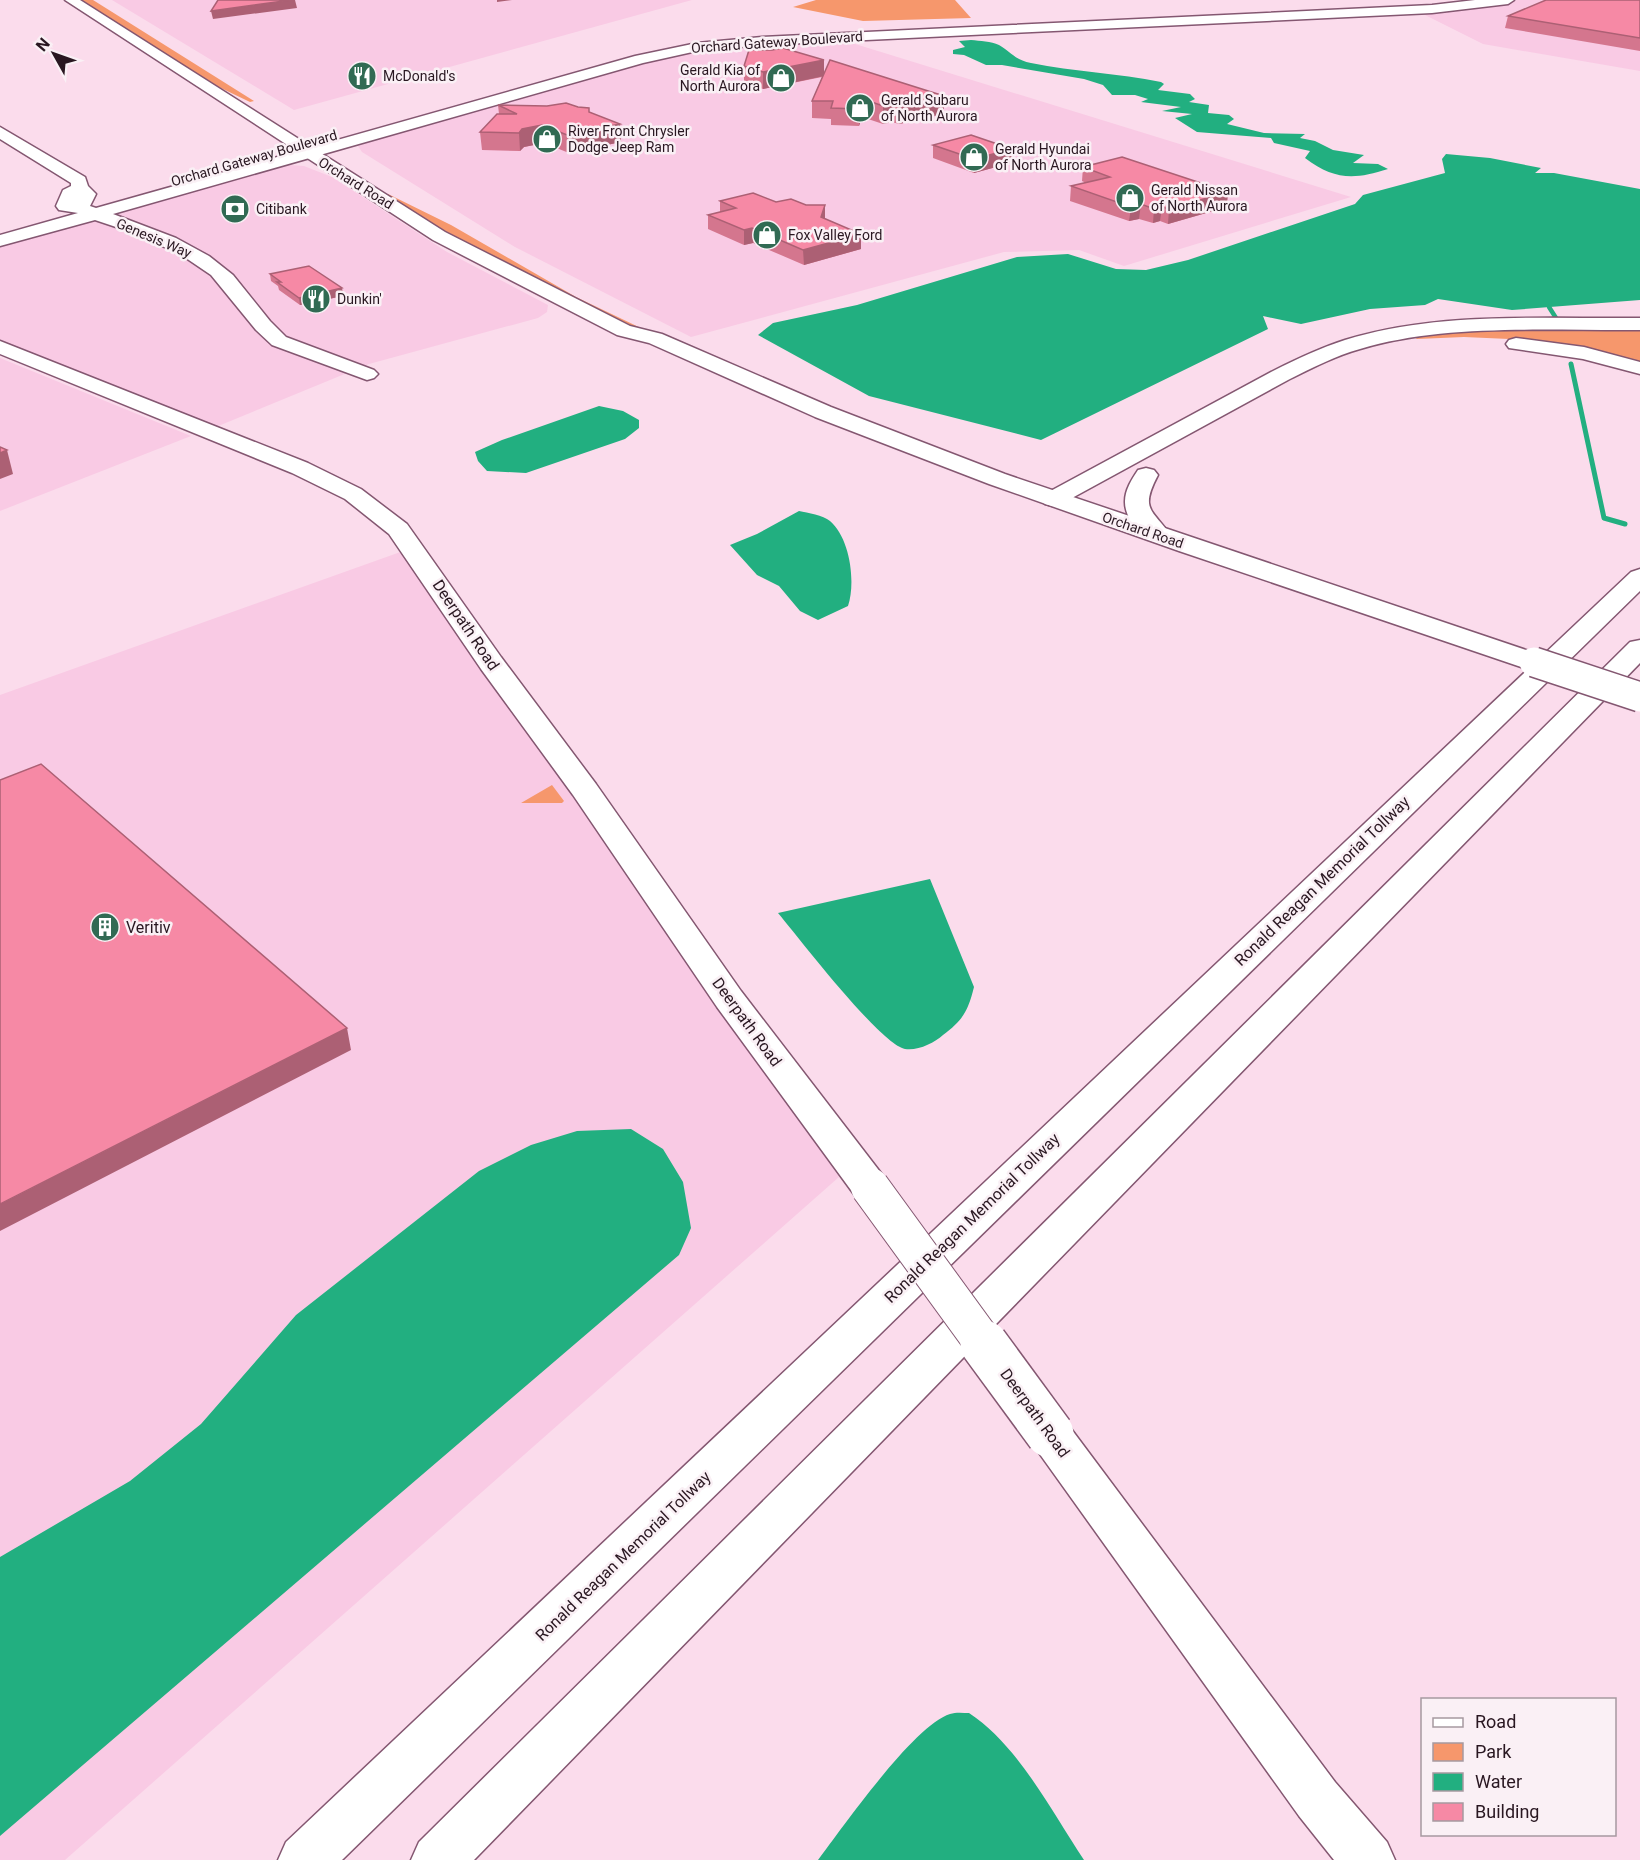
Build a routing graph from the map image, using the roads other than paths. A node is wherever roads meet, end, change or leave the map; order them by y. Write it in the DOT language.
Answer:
graph roads {
  1 [pos="71,0"];
  2 [pos="1473,0"];
  3 [pos="1508,0"];
  4 [pos="0,132"];
  5 [pos="321,145"];
  6 [pos="86,203"];
  7 [pos="0,231"];
  8 [pos="0,241"];
  9 [pos="488,241"];
  10 [pos="1640,324"];
  11 [pos="656,338"];
  12 [pos="0,347"];
  13 [pos="1640,368"];
  14 [pos="367,374"];
  15 [pos="1325,377"];
  16 [pos="1167,464"];
  17 [pos="1146,475"];
  18 [pos="1053,499"];
  19 [pos="1082,510"];
  20 [pos="1159,536"];
  21 [pos="1640,577"];
  22 [pos="1640,648"];
  23 [pos="1640,697"];
  24 [pos="305,1860"];
  25 [pos="438,1860"];
  26 [pos="1368,1860"];
  1 -- 5 [label="main road, Orchard Road"];
  2 -- 5 [label="main road, Orchard Gateway Boulevard"];
  3 -- 5 [label="main road, Orchard Gateway Boulevard"];
  4 -- 6 [label="main road"];
  5 -- 6 [label="main road, Orchard Gateway Boulevard"];
  5 -- 11 [label="main road, Orchard Road"];
  6 -- 7 [label="main road, Orchard Gateway Boulevard"];
  6 -- 8 [label="main road, Orchard Gateway Boulevard"];
  6 -- 14 [label="main road, Genesis Way"];
  9 -- 11 [label="main road, Orchard Road"];
  10 -- 18 [label="main road"];
  11 -- 18 [label="main road, Orchard Road"];
  12 -- 26 [label="main road, Deerpath Road, bridge"];
  13 -- 15 [label="main road"];
  16 -- 17 [label="main road"];
  17 -- 19 [label="main road"];
  17 -- 20 [label="main road"];
  18 -- 19 [label="main road, Orchard Road"];
  19 -- 20 [label="main road, Orchard Road"];
  20 -- 23 [label="main road, Orchard Road, bridge"];
  21 -- 24 [label="main road, Ronald Reagan Memorial Tollway"];
  22 -- 25 [label="main road"];
}
